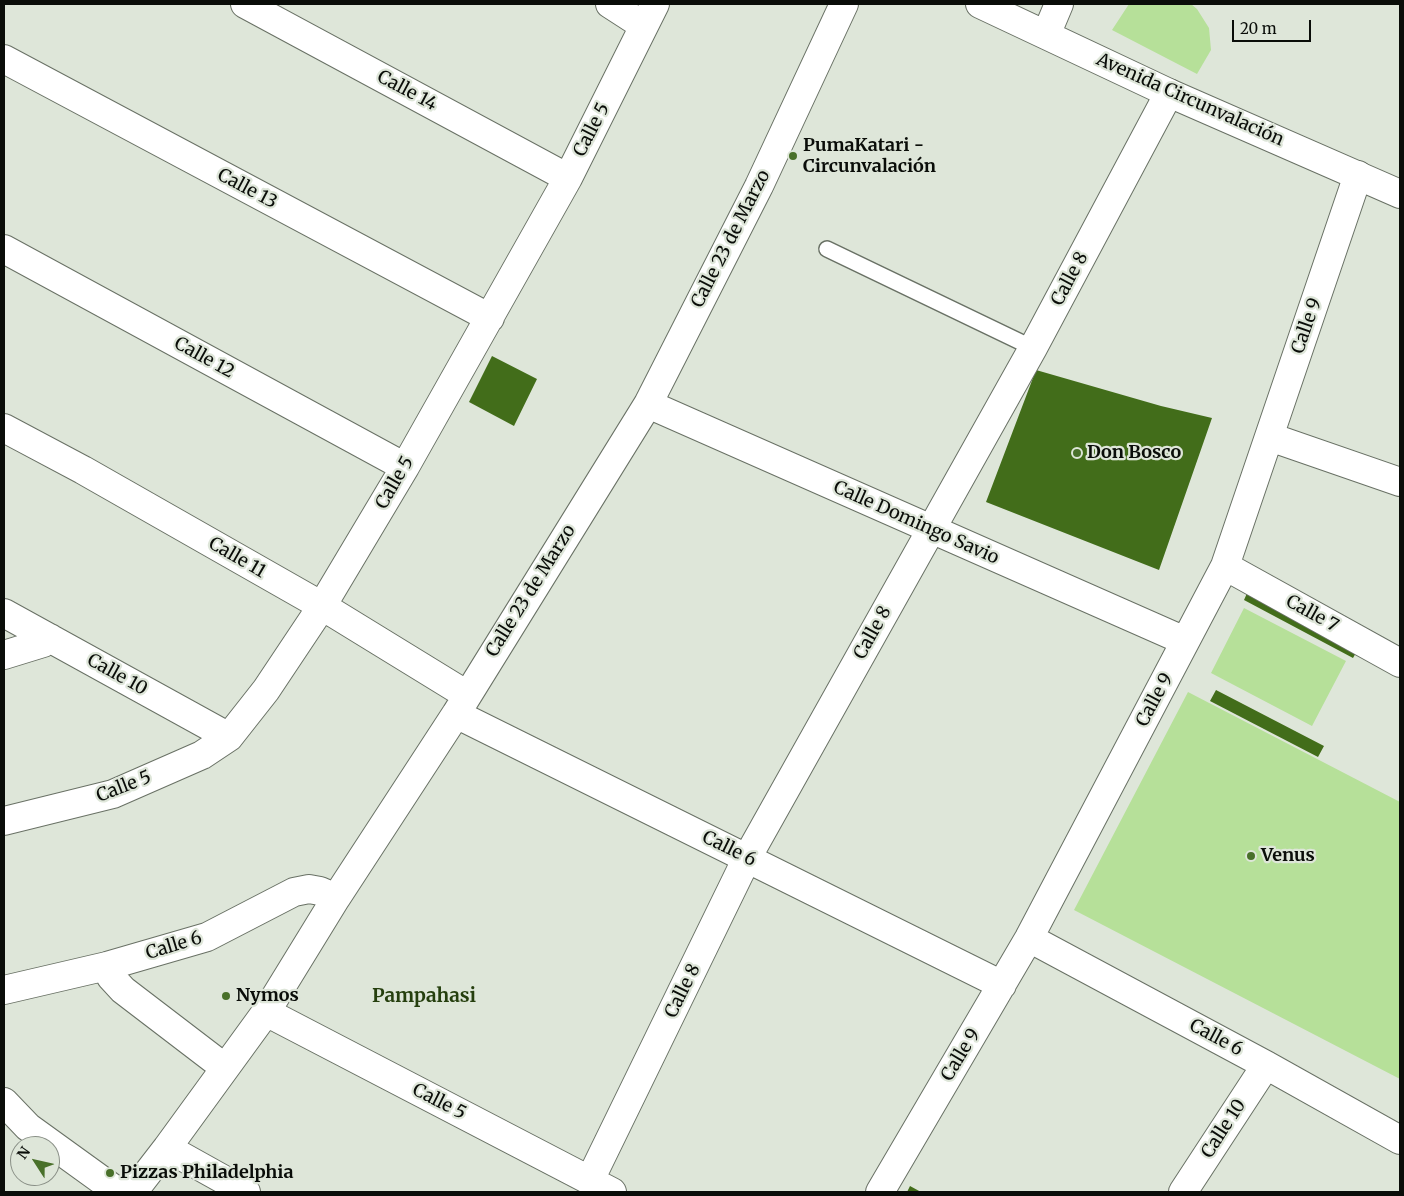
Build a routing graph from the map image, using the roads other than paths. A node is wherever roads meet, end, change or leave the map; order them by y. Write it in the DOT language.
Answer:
graph roads {
  1 [pos="245,4"];
  2 [pos="610,4"];
  3 [pos="844,4"];
  4 [pos="980,4"];
  5 [pos="1059,4"];
  6 [pos="650,15"];
  7 [pos="1046,35"];
  8 [pos="4,59"];
  9 [pos="1169,93"];
  10 [pos="1358,175"];
  11 [pos="568,178"];
  12 [pos="1400,194"];
  13 [pos="4,249"];
  14 [pos="827,249"];
  15 [pos="490,318"];
  16 [pos="1033,348"];
  17 [pos="648,404"];
  18 [pos="4,428"];
  19 [pos="1270,437"];
  20 [pos="405,467"];
  21 [pos="1400,482"];
  22 [pos="931,530"];
  23 [pos="1225,566"];
  24 [pos="322,606"];
  25 [pos="4,613"];
  26 [pos="50,638"];
  27 [pos="1186,641"];
  28 [pos="4,655"];
  29 [pos="1400,663"];
  30 [pos="461,704"];
  31 [pos="229,737"];
  32 [pos="4,821"];
  33 [pos="747,858"];
  34 [pos="336,898"];
  35 [pos="1029,938"];
  36 [pos="107,966"];
  37 [pos="1002,985"];
  38 [pos="4,990"];
  39 [pos="266,1012"];
  40 [pos="1266,1065"];
  41 [pos="225,1068"];
  42 [pos="4,1102"];
  43 [pos="1400,1140"];
  44 [pos="167,1148"];
  45 [pos="601,1186"];
  46 [pos="118,1192"];
  47 [pos="133,1192"];
  48 [pos="246,1192"];
  49 [pos="880,1192"];
  50 [pos="1183,1192"];
  1 -- 11 [label="street, Calle 14"];
  2 -- 6 [label="street"];
  3 -- 17 [label="street, Calle 23 de Marzo"];
  4 -- 7 [label="street, Avenida Circunvalación"];
  5 -- 7 [label="street"];
  6 -- 11 [label="street, Calle 5"];
  7 -- 9 [label="street, Avenida Circunvalación"];
  8 -- 15 [label="street, Calle 13"];
  9 -- 10 [label="street, Avenida Circunvalación"];
  9 -- 16 [label="street, Calle 8"];
  10 -- 12 [label="street, Avenida Circunvalación"];
  10 -- 19 [label="street, Calle 9"];
  11 -- 15 [label="street, Calle 5"];
  13 -- 20 [label="street, Calle 12"];
  14 -- 16 [label="lane"];
  15 -- 20 [label="street, Calle 5"];
  16 -- 22 [label="street, Calle 8"];
  17 -- 22 [label="street, Calle Domingo Savio"];
  17 -- 30 [label="street, Calle 23 de Marzo"];
  18 -- 24 [label="street, Calle 11"];
  19 -- 21 [label="street"];
  19 -- 23 [label="street, Calle 9"];
  20 -- 24 [label="street, Calle 5"];
  22 -- 27 [label="street, Calle Domingo Savio"];
  22 -- 33 [label="street, Calle 8"];
  23 -- 27 [label="street, Calle 9"];
  23 -- 29 [label="street, Calle 7"];
  24 -- 30 [label="street, Calle 11"];
  24 -- 31 [label="street, Calle 5"];
  25 -- 26 [label="street, Calle 10"];
  26 -- 28 [label="street"];
  26 -- 31 [label="street, Calle 10"];
  27 -- 35 [label="street, Calle 9"];
  30 -- 33 [label="street, Calle 6"];
  30 -- 34 [label="street, Calle 23 de Marzo"];
  31 -- 32 [label="street, Calle 5"];
  33 -- 37 [label="street, Calle 6"];
  33 -- 45 [label="street, Calle 8"];
  34 -- 36 [label="street, Calle 6"];
  34 -- 39 [label="street, Calle 23 de Marzo"];
  35 -- 37 [label="street, Calle 9"];
  35 -- 40 [label="street, Calle 6"];
  36 -- 38 [label="street, Calle 6"];
  36 -- 41 [label="street"];
  37 -- 49 [label="street, Calle 9"];
  39 -- 41 [label="street, Calle 23 de Marzo"];
  39 -- 45 [label="street, Calle 5"];
  40 -- 43 [label="street, Calle 6"];
  40 -- 50 [label="street, Calle 10"];
  41 -- 44 [label="street, Calle 23 de Marzo"];
  42 -- 46 [label="street"];
  44 -- 47 [label="street, Calle 23 de Marzo"];
  44 -- 48 [label="street"];
}
